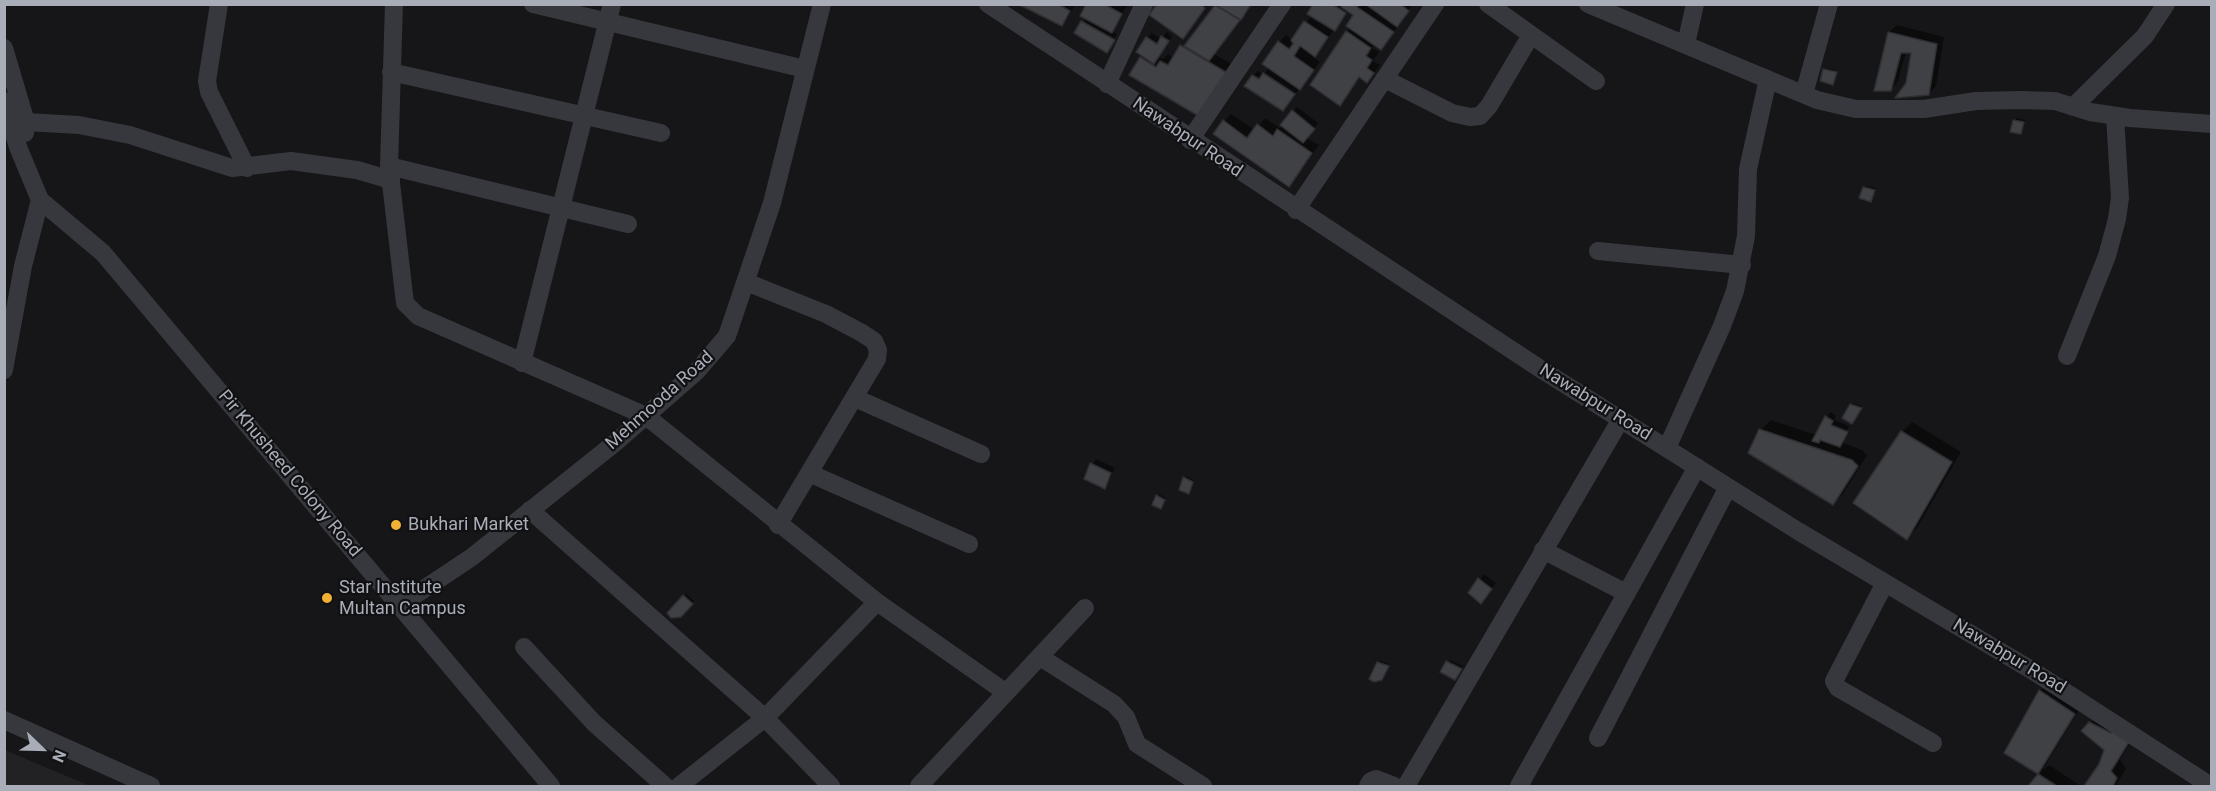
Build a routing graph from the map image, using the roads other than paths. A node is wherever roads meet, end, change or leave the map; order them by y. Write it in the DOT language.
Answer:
graph roads {
  1 [pos="219,4"];
  2 [pos="394,4"];
  3 [pos="533,4"];
  4 [pos="822,4"];
  5 [pos="988,4"];
  6 [pos="1144,4"];
  7 [pos="1282,4"];
  8 [pos="1435,4"];
  9 [pos="1488,4"];
  10 [pos="1588,4"];
  11 [pos="1695,4"];
  12 [pos="1829,4"];
  13 [pos="2166,4"];
  14 [pos="610,13"];
  15 [pos="1531,35"];
  16 [pos="1686,44"];
  17 [pos="4,48"];
  18 [pos="805,69"];
  19 [pos="391,72"];
  20 [pos="1385,79"];
  21 [pos="1768,79"];
  22 [pos="1596,81"];
  23 [pos="1107,84"];
  24 [pos="1804,94"];
  25 [pos="4,101"];
  26 [pos="2073,107"];
  27 [pos="584,116"];
  28 [pos="2115,116"];
  29 [pos="26,122"];
  30 [pos="2211,124"];
  31 [pos="662,133"];
  32 [pos="1190,140"];
  33 [pos="11,147"];
  34 [pos="247,168"];
  35 [pos="390,173"];
  36 [pos="40,201"];
  37 [pos="561,208"];
  38 [pos="1296,210"];
  39 [pos="628,224"];
  40 [pos="1598,251"];
  41 [pos="1742,265"];
  42 [pos="746,282"];
  43 [pos="2067,356"];
  44 [pos="522,363"];
  45 [pos="4,370"];
  46 [pos="855,398"];
  47 [pos="646,416"];
  48 [pos="1621,419"];
  49 [pos="1667,448"];
  50 [pos="981,454"];
  51 [pos="1697,467"];
  52 [pos="809,473"];
  53 [pos="1728,487"];
  54 [pos="530,510"];
  55 [pos="777,525"];
  56 [pos="969,544"];
  57 [pos="1543,550"];
  58 [pos="1885,583"];
  59 [pos="1626,593"];
  60 [pos="877,602"];
  61 [pos="400,605"];
  62 [pos="1085,608"];
  63 [pos="524,647"];
  64 [pos="1040,657"];
  65 [pos="1005,692"];
  66 [pos="765,718"];
  67 [pos="4,720"];
  68 [pos="1598,738"];
  69 [pos="1933,743"];
  70 [pos="152,786"];
  71 [pos="551,786"];
  72 [pos="665,786"];
  73 [pos="679,786"];
  74 [pos="831,786"];
  75 [pos="919,786"];
  76 [pos="1203,786"];
  77 [pos="1368,786"];
  78 [pos="1394,786"];
  79 [pos="1406,786"];
  80 [pos="1519,786"];
  81 [pos="2211,786"];
  1 -- 34 [label="street"];
  2 -- 19 [label="street"];
  3 -- 14 [label="street"];
  4 -- 18 [label="street, Mehmooda Road"];
  5 -- 23 [label="street, Nawabpur Road"];
  6 -- 23 [label="street"];
  7 -- 32 [label="street"];
  8 -- 20 [label="street"];
  9 -- 15 [label="street"];
  10 -- 16 [label="street"];
  11 -- 16 [label="street"];
  12 -- 24 [label="street"];
  13 -- 26 [label="street"];
  14 -- 18 [label="street"];
  14 -- 27 [label="street"];
  15 -- 20 [label="street"];
  15 -- 22 [label="street"];
  16 -- 21 [label="street"];
  17 -- 29 [label="street"];
  18 -- 42 [label="street, Mehmooda Road"];
  19 -- 27 [label="street"];
  19 -- 35 [label="street"];
  20 -- 38 [label="street"];
  21 -- 24 [label="street"];
  21 -- 41 [label="street"];
  23 -- 32 [label="street, Nawabpur Road"];
  24 -- 26 [label="street"];
  25 -- 33 [label="street"];
  26 -- 28 [label="street"];
  27 -- 31 [label="street"];
  27 -- 37 [label="street"];
  28 -- 30 [label="street"];
  28 -- 43 [label="street"];
  29 -- 33 [label="street"];
  29 -- 34 [label="street"];
  32 -- 38 [label="street, Nawabpur Road"];
  33 -- 36 [label="street"];
  34 -- 35 [label="street"];
  35 -- 37 [label="street"];
  35 -- 44 [label="street"];
  36 -- 45 [label="street"];
  36 -- 61 [label="street, Pir Khusheed Colony Road"];
  37 -- 39 [label="street"];
  37 -- 44 [label="street"];
  38 -- 48 [label="street, Nawabpur Road"];
  40 -- 41 [label="street"];
  41 -- 49 [label="street"];
  42 -- 46 [label="street"];
  42 -- 47 [label="street, Mehmooda Road"];
  44 -- 47 [label="street"];
  46 -- 50 [label="street"];
  46 -- 52 [label="street"];
  47 -- 54 [label="street, Mehmooda Road"];
  47 -- 55 [label="street"];
  48 -- 49 [label="street, Nawabpur Road"];
  48 -- 57 [label="street"];
  49 -- 51 [label="street, Nawabpur Road"];
  51 -- 53 [label="street, Nawabpur Road"];
  51 -- 59 [label="street"];
  52 -- 55 [label="street"];
  52 -- 56 [label="street"];
  53 -- 58 [label="street, Nawabpur Road"];
  53 -- 68 [label="street"];
  54 -- 61 [label="street, Mehmooda Road"];
  54 -- 66 [label="street"];
  55 -- 60 [label="street"];
  57 -- 59 [label="street"];
  57 -- 79 [label="street"];
  58 -- 69 [label="street"];
  58 -- 81 [label="street, Nawabpur Road"];
  59 -- 80 [label="street"];
  60 -- 65 [label="street"];
  60 -- 66 [label="street"];
  61 -- 71 [label="street, Pir Khusheed Colony Road"];
  62 -- 64 [label="street"];
  63 -- 72 [label="street"];
  64 -- 65 [label="street"];
  64 -- 76 [label="street"];
  65 -- 75 [label="street"];
  66 -- 73 [label="street"];
  66 -- 74 [label="street"];
  67 -- 70 [label="street"];
  77 -- 78 [label="street"];
}
